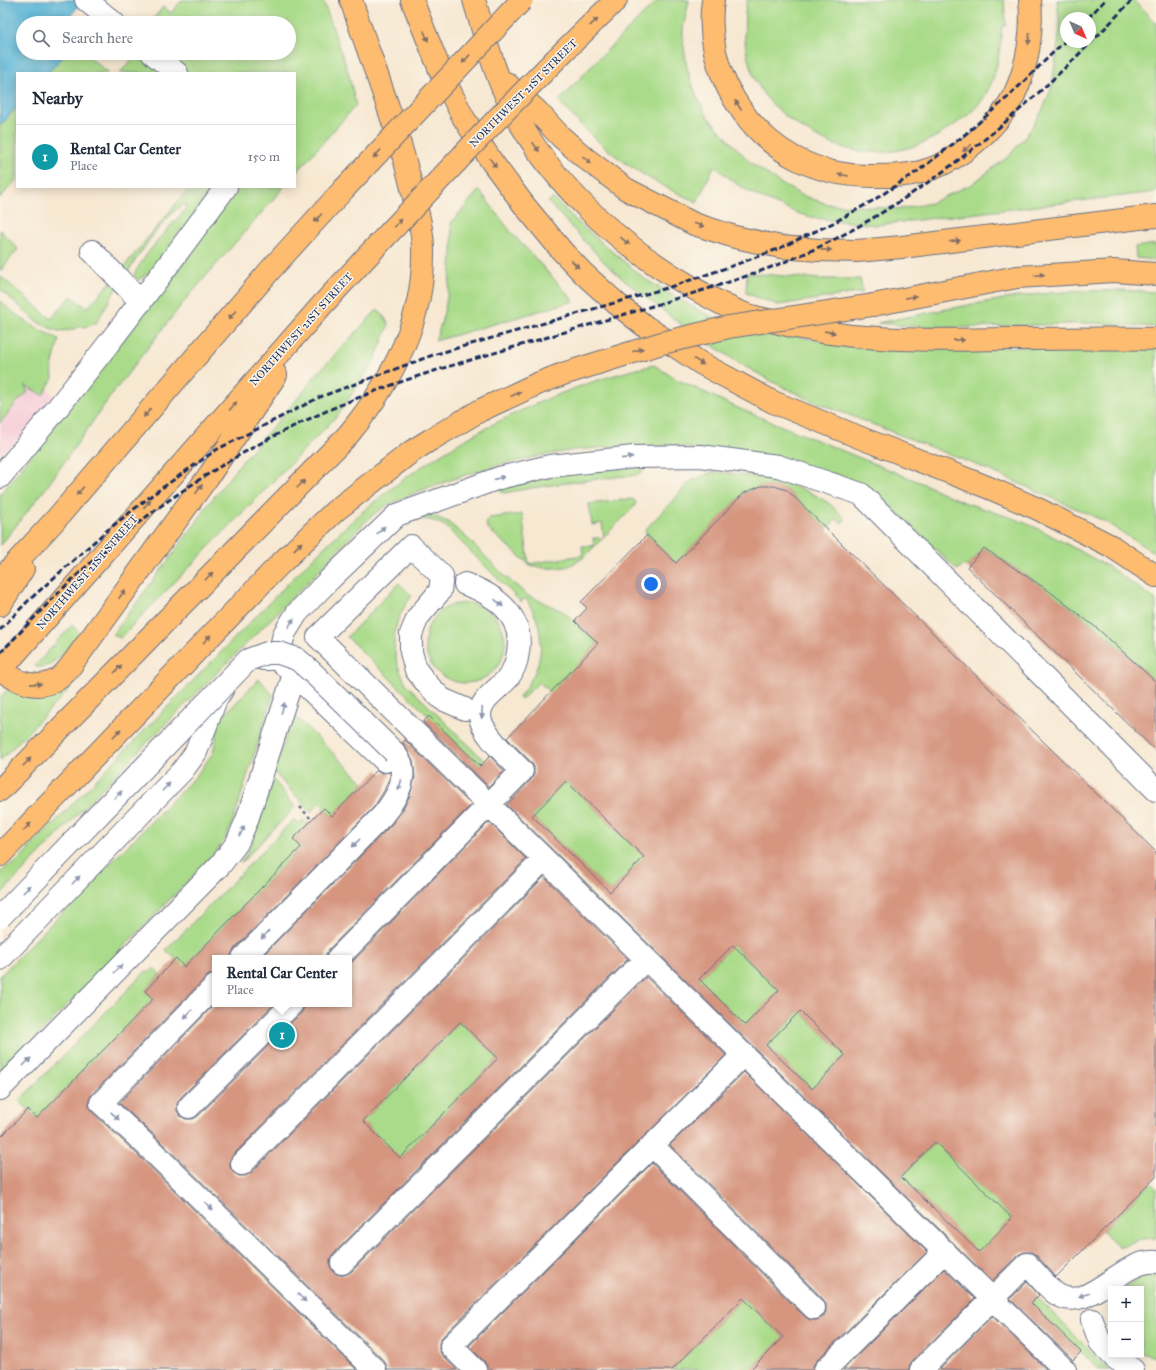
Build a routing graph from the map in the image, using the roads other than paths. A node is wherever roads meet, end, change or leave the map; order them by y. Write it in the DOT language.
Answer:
graph roads {
  1 [pos="86,0"];
  2 [pos="351,0"];
  3 [pos="412,0"];
  4 [pos="474,0"];
  5 [pos="522,0"];
  6 [pos="616,0"];
  7 [pos="713,0"];
  8 [pos="1030,0"];
  9 [pos="105,16"];
  10 [pos="160,60"];
  11 [pos="175,72"];
  12 [pos="497,76"];
  13 [pos="225,188"];
  14 [pos="1156,216"];
  15 [pos="92,251"];
  16 [pos="1156,274"];
  17 [pos="141,302"];
  18 [pos="323,304"];
  19 [pos="1156,339"];
  20 [pos="0,477"];
  21 [pos="57,518"];
  22 [pos="1156,576"];
  23 [pos="0,580"];
  24 [pos="465,584"];
  25 [pos="0,605"];
  26 [pos="278,659"];
  27 [pos="0,670"];
  28 [pos="294,674"];
  29 [pos="465,709"];
  30 [pos="390,757"];
  31 [pos="0,790"];
  32 [pos="1156,790"];
  33 [pos="490,805"];
  34 [pos="0,855"];
  35 [pos="544,859"];
  36 [pos="0,917"];
  37 [pos="246,955"];
  38 [pos="341,955"];
  39 [pos="0,959"];
  40 [pos="646,959"];
  41 [pos="212,989"];
  42 [pos="289,1007"];
  43 [pos="744,1054"];
  44 [pos="0,1089"];
  45 [pos="189,1107"];
  46 [pos="652,1146"];
  47 [pos="242,1164"];
  48 [pos="945,1251"];
  49 [pos="1156,1262"];
  50 [pos="342,1263"];
  51 [pos="992,1299"];
  52 [pos="814,1308"];
  53 [pos="1092,1320"];
  54 [pos="1108,1351"];
  55 [pos="1115,1358"];
  56 [pos="375,1370"];
  57 [pos="475,1370"];
  58 [pos="826,1370"];
  59 [pos="921,1370"];
  60 [pos="1065,1370"];
  61 [pos="1133,1370"];
  1 -- 9 [label="lane"];
  31 -- 2 [label="main road, one-way"];
  3 -- 22 [label="main road, one-way"];
  4 -- 12 [label="main road"];
  5 -- 21 [label="main road, one-way, bridge"];
  18 -- 6 [label="main road, NORTHWEST 21ST STREET, one-way, bridge"];
  8 -- 7 [label="main road, one-way"];
  10 -- 11 [label="lane"];
  12 -- 14 [label="main road, one-way"];
  12 -- 19 [label="main road, one-way"];
  13 -- 17 [label="lane"];
  15 -- 17 [label="lane"];
  34 -- 16 [label="main road, one-way, bridge"];
  17 -- 20 [label="lane"];
  27 -- 18 [label="main road, NORTHWEST 21ST STREET, one-way"];
  27 -- 18 [label="main road, one-way"];
  21 -- 23 [label="main road"];
  21 -- 25 [label="main road"];
  24 -- 33 [label="lane, one-way"];
  26 -- 28 [label="lane"];
  26 -- 32 [label="lane, one-way"];
  39 -- 26 [label="lane, one-way"];
  28 -- 30 [label="lane"];
  44 -- 28 [label="lane, one-way"];
  29 -- 33 [label="lane"];
  36 -- 30 [label="lane, one-way, bridge"];
  30 -- 37 [label="lane, one-way"];
  33 -- 35 [label="lane"];
  33 -- 38 [label="lane"];
  35 -- 40 [label="lane"];
  35 -- 47 [label="lane"];
  40 -- 43 [label="lane"];
  40 -- 50 [label="lane"];
  41 -- 56 [label="lane, one-way"];
  42 -- 45 [label="lane"];
  43 -- 46 [label="lane"];
  43 -- 48 [label="lane"];
  46 -- 52 [label="lane"];
  46 -- 57 [label="lane"];
  48 -- 51 [label="lane"];
  48 -- 58 [label="lane"];
  49 -- 51 [label="lane, one-way"];
  51 -- 59 [label="lane"];
  51 -- 60 [label="lane"];
  53 -- 54 [label="lane"];
  55 -- 61 [label="lane"];
}
